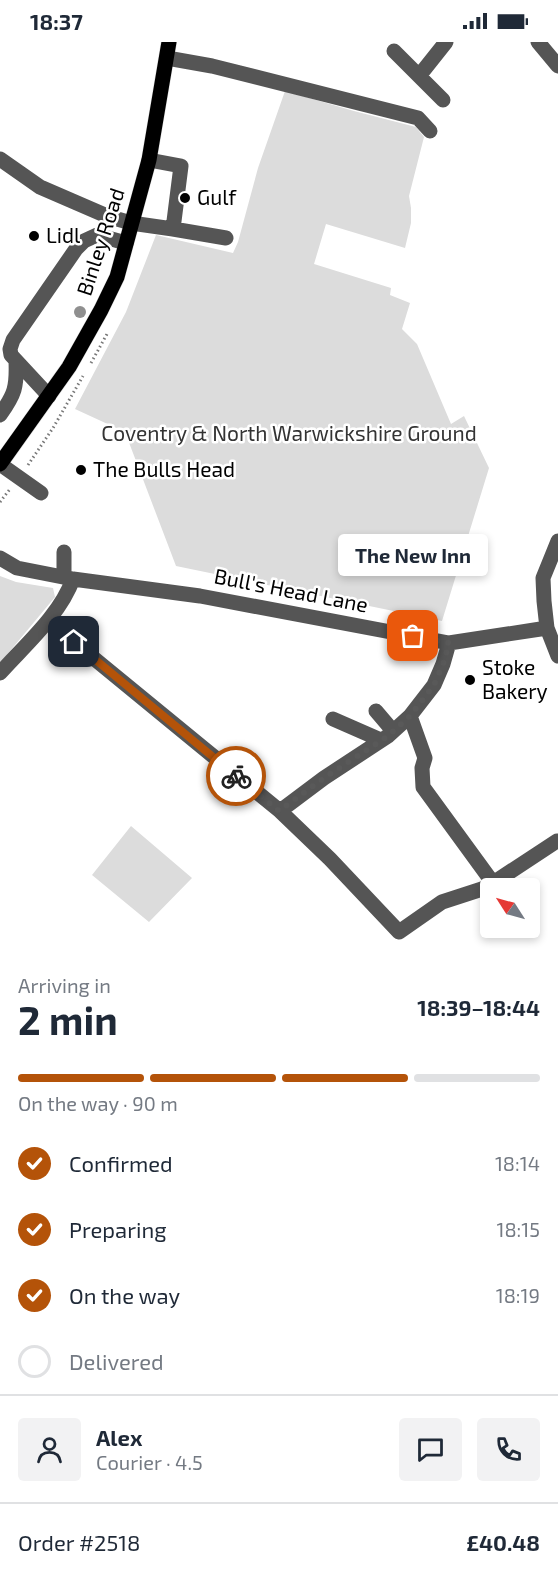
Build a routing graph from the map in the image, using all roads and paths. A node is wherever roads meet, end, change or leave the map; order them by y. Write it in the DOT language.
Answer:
graph roads {
  1 [pos="169,42"];
  2 [pos="446,42"];
  3 [pos="538,42"];
  4 [pos="394,51"];
  5 [pos="167,58"];
  6 [pos="558,66"];
  7 [pos="419,76"];
  8 [pos="443,100"];
  9 [pos="430,131"];
  10 [pos="0,159"];
  11 [pos="149,160"];
  12 [pos="131,223"];
  13 [pos="173,229"];
  14 [pos="226,238"];
  15 [pos="126,243"];
  16 [pos="16,361"];
  17 [pos="49,396"];
  18 [pos="0,415"];
  19 [pos="0,464"];
  20 [pos="41,493"];
  21 [pos="558,541"];
  22 [pos="64,552"];
  23 [pos="0,558"];
  24 [pos="68,578"];
  25 [pos="51,617"];
  26 [pos="547,628"];
  27 [pos="449,643"];
  28 [pos="558,656"];
  29 [pos="0,673"];
  30 [pos="376,711"];
  31 [pos="410,716"];
  32 [pos="333,719"];
  33 [pos="387,736"];
  34 [pos="279,811"];
  35 [pos="557,842"];
  36 [pos="490,878"];
  37 [pos="502,878"];
  38 [pos="480,890"];
  1 -- 5 [label="main road, Binley Road"];
  2 -- 7 [label="street"];
  3 -- 6 [label="street"];
  4 -- 7 [label="street"];
  5 -- 9 [label="street"];
  5 -- 11 [label="main road, Binley Road"];
  7 -- 8 [label="street"];
  10 -- 12 [label="street"];
  11 -- 12 [label="main road, Binley Road"];
  11 -- 13 [label="street"];
  12 -- 13 [label="street"];
  12 -- 15 [label="main road, Binley Road"];
  13 -- 14 [label="street"];
  15 -- 16 [label="street"];
  15 -- 17 [label="main road, Binley Road"];
  16 -- 17 [label="street"];
  16 -- 18 [label="street"];
  17 -- 19 [label="main road, Binley Road"];
  19 -- 20 [label="street"];
  21 -- 26 [label="street"];
  22 -- 24 [label="street"];
  23 -- 24 [label="street, Bull's Head Lane"];
  24 -- 25 [label="street"];
  24 -- 27 [label="street, Bull's Head Lane"];
  25 -- 29 [label="street"];
  25 -- 34 [label="street"];
  26 -- 27 [label="street, Bull's Head Lane"];
  26 -- 28 [label="street"];
  27 -- 31 [label="street"];
  30 -- 33 [label="street"];
  31 -- 33 [label="street"];
  31 -- 36 [label="street"];
  32 -- 33 [label="street"];
  33 -- 34 [label="street"];
  34 -- 38 [label="street"];
  35 -- 37 [label="street"];
}
